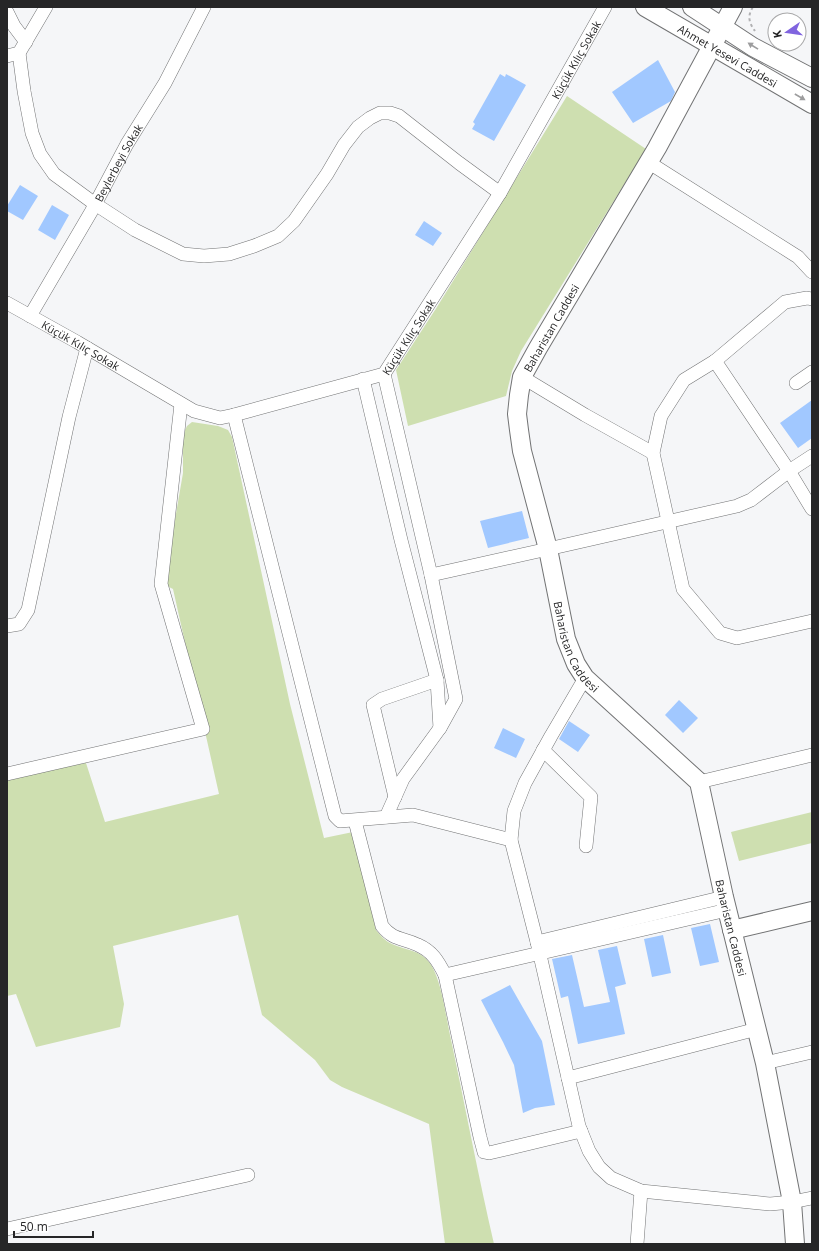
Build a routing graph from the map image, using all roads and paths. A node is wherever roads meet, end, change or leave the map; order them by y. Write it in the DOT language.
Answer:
graph roads {
  1 [pos="46,7"];
  2 [pos="204,7"];
  3 [pos="605,7"];
  4 [pos="645,7"];
  5 [pos="692,7"];
  6 [pos="733,7"];
  7 [pos="753,7"];
  8 [pos="7,12"];
  9 [pos="750,25"];
  10 [pos="722,26"];
  11 [pos="712,47"];
  12 [pos="17,50"];
  13 [pos="812,78"];
  14 [pos="812,104"];
  15 [pos="648,162"];
  16 [pos="500,192"];
  17 [pos="95,204"];
  18 [pos="812,272"];
  19 [pos="812,299"];
  20 [pos="7,304"];
  21 [pos="30,316"];
  22 [pos="87,348"];
  23 [pos="715,361"];
  24 [pos="812,372"];
  25 [pos="384,374"];
  26 [pos="522,377"];
  27 [pos="363,379"];
  28 [pos="796,383"];
  29 [pos="181,404"];
  30 [pos="234,415"];
  31 [pos="653,453"];
  32 [pos="812,456"];
  33 [pos="789,471"];
  34 [pos="812,509"];
  35 [pos="669,522"];
  36 [pos="548,549"];
  37 [pos="430,575"];
  38 [pos="812,621"];
  39 [pos="7,626"];
  40 [pos="585,678"];
  41 [pos="437,680"];
  42 [pos="440,728"];
  43 [pos="543,750"];
  44 [pos="812,755"];
  45 [pos="7,774"];
  46 [pos="699,782"];
  47 [pos="395,797"];
  48 [pos="386,817"];
  49 [pos="355,821"];
  50 [pos="511,840"];
  51 [pos="586,846"];
  52 [pos="726,904"];
  53 [pos="812,911"];
  54 [pos="732,930"];
  55 [pos="538,947"];
  56 [pos="445,975"];
  57 [pos="757,1029"];
  58 [pos="812,1052"];
  59 [pos="765,1063"];
  60 [pos="568,1078"];
  61 [pos="582,1132"];
  62 [pos="248,1175"];
  63 [pos="641,1191"];
  64 [pos="812,1198"];
  65 [pos="792,1202"];
  66 [pos="7,1229"];
  67 [pos="637,1244"];
  68 [pos="795,1244"];
  1 -- 12 [label="street"];
  2 -- 17 [label="street, Beylerbeyi Sokak"];
  3 -- 16 [label="street, Küçük Kılıç Sokak"];
  4 -- 11 [label="street, Ahmet Yesevi Caddesi"];
  5 -- 10 [label="street, Ahmet Yesevi Caddesi"];
  6 -- 10 [label="street, Baharistan Caddesi"];
  7 -- 9 [label="path"];
  8 -- 12 [label="street"];
  10 -- 11 [label="street, Baharistan Caddesi"];
  13 -- 10 [label="street, Ahmet Yesevi Caddesi, one-way"];
  11 -- 14 [label="street, Ahmet Yesevi Caddesi, one-way"];
  11 -- 15 [label="street, Baharistan Caddesi"];
  12 -- 17 [label="street"];
  15 -- 18 [label="street"];
  15 -- 26 [label="street, Baharistan Caddesi"];
  16 -- 17 [label="street"];
  16 -- 25 [label="street, Küçük Kılıç Sokak"];
  17 -- 21 [label="street, Beylerbeyi Sokak"];
  19 -- 23 [label="street"];
  20 -- 21 [label="street, Küçük Kılıç Sokak"];
  21 -- 22 [label="street, Küçük Kılıç Sokak"];
  22 -- 29 [label="street, Küçük Kılıç Sokak"];
  22 -- 39 [label="street"];
  23 -- 31 [label="street"];
  23 -- 33 [label="street"];
  24 -- 28 [label="street"];
  25 -- 27 [label="street, Küçük Kılıç Sokak"];
  25 -- 37 [label="street"];
  26 -- 31 [label="street"];
  26 -- 36 [label="street, Baharistan Caddesi"];
  27 -- 30 [label="street, Küçük Kılıç Sokak"];
  27 -- 41 [label="street"];
  29 -- 30 [label="street, Küçük Kılıç Sokak"];
  29 -- 45 [label="street"];
  30 -- 49 [label="street"];
  31 -- 35 [label="street"];
  32 -- 33 [label="street"];
  33 -- 34 [label="street"];
  33 -- 35 [label="street"];
  35 -- 36 [label="street"];
  35 -- 38 [label="street"];
  36 -- 37 [label="street"];
  36 -- 40 [label="street, Baharistan Caddesi"];
  37 -- 42 [label="street"];
  40 -- 43 [label="street"];
  40 -- 46 [label="street, Baharistan Caddesi"];
  41 -- 42 [label="street"];
  41 -- 47 [label="street"];
  42 -- 47 [label="street"];
  43 -- 50 [label="street"];
  43 -- 51 [label="street"];
  44 -- 46 [label="street"];
  46 -- 52 [label="street, Baharistan Caddesi"];
  47 -- 48 [label="street"];
  48 -- 49 [label="street"];
  48 -- 50 [label="street"];
  49 -- 56 [label="street"];
  50 -- 55 [label="street"];
  52 -- 54 [label="street, Baharistan Caddesi"];
  52 -- 55 [label="street"];
  53 -- 54 [label="street"];
  54 -- 57 [label="street, Baharistan Caddesi"];
  55 -- 56 [label="street"];
  55 -- 60 [label="street"];
  56 -- 61 [label="street"];
  57 -- 59 [label="street, Baharistan Caddesi"];
  57 -- 60 [label="street"];
  58 -- 59 [label="street"];
  59 -- 65 [label="street, Baharistan Caddesi"];
  60 -- 61 [label="street"];
  61 -- 63 [label="street"];
  62 -- 66 [label="street"];
  63 -- 65 [label="street"];
  63 -- 67 [label="street"];
  64 -- 65 [label="street"];
  65 -- 68 [label="street, Baharistan Caddesi"];
}
